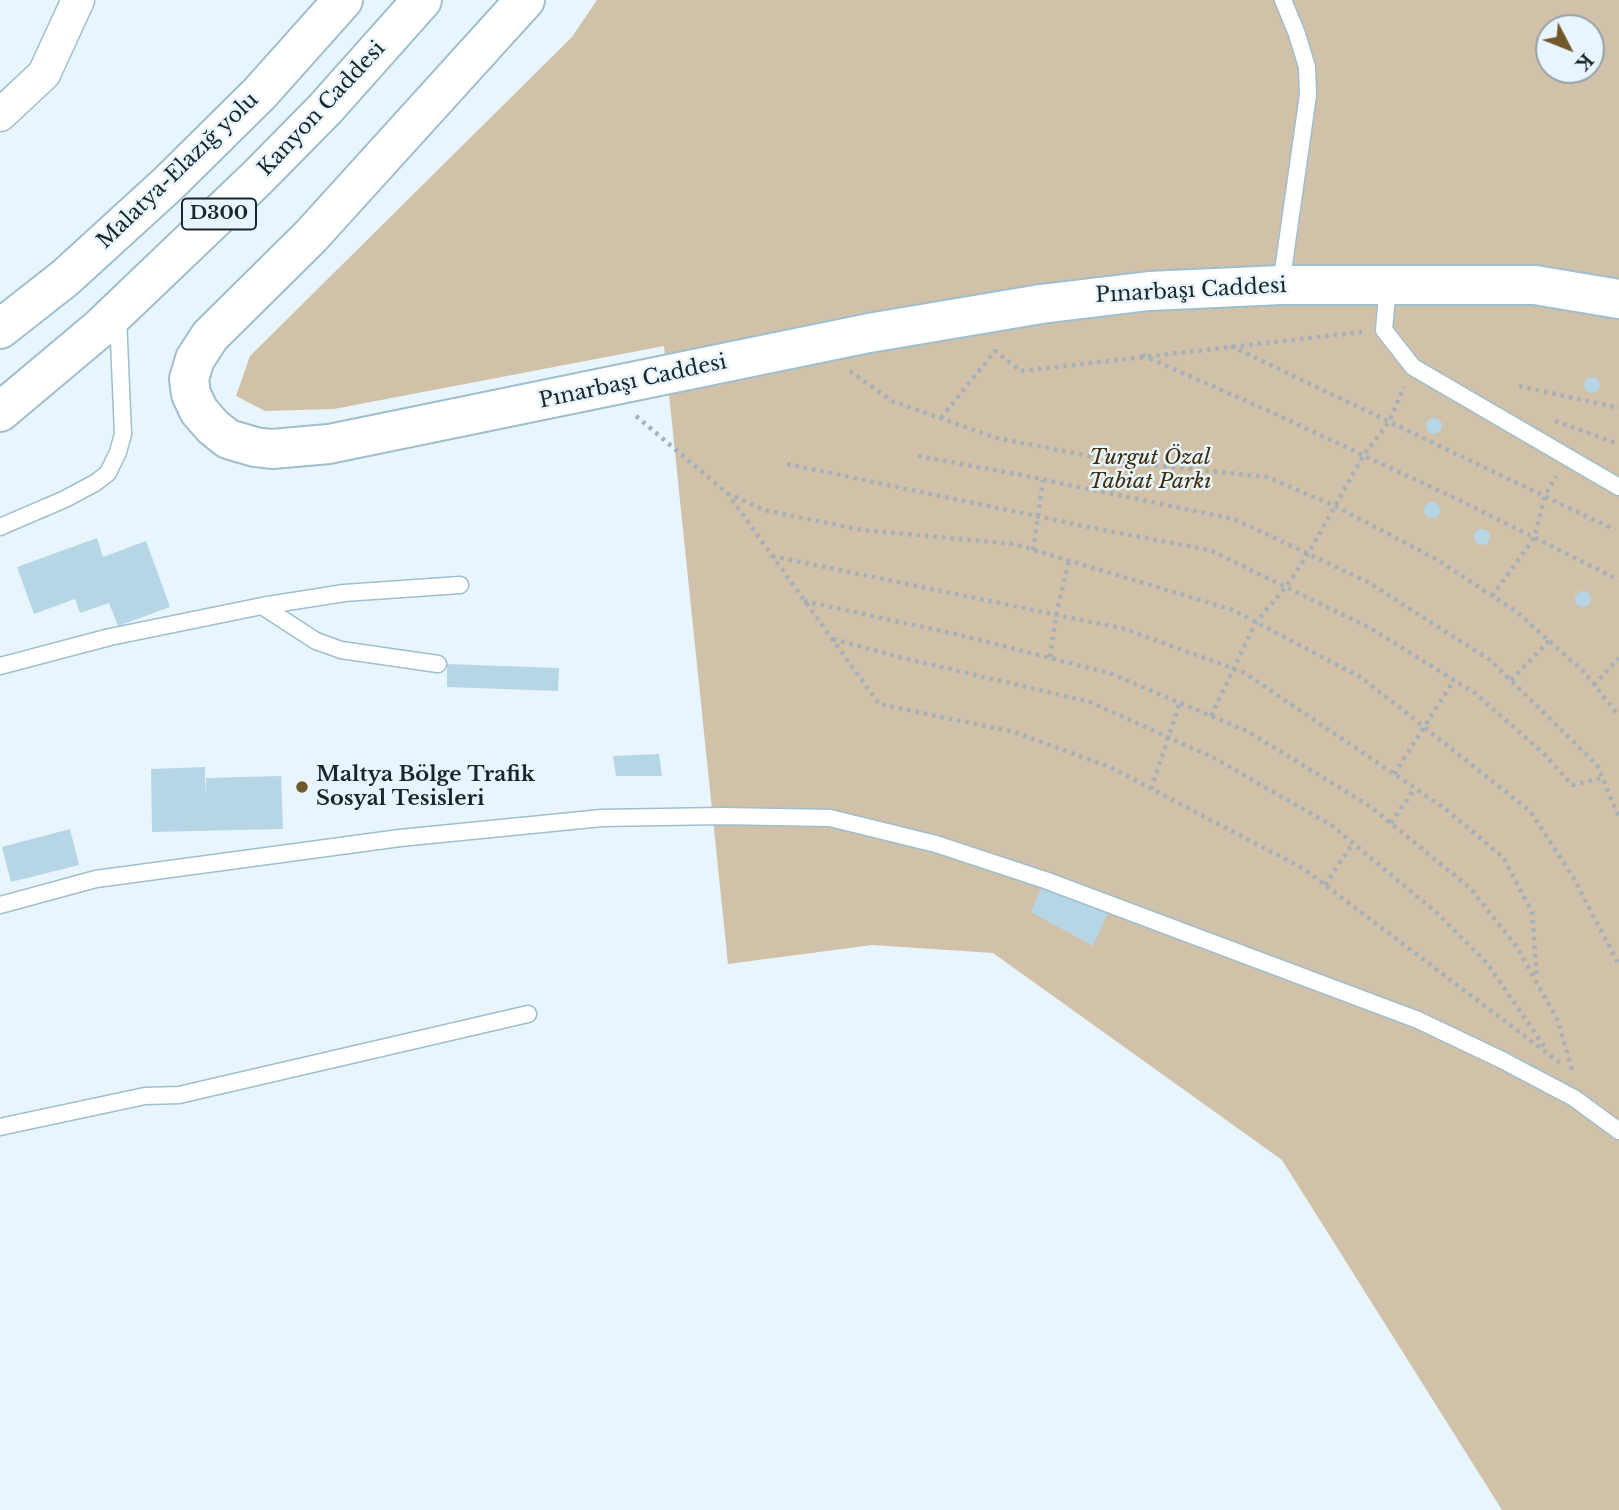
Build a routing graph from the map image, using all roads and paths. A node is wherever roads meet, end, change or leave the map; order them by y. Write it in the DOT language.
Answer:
graph roads {
  1 [pos="78,0"];
  2 [pos="343,0"];
  3 [pos="422,0"];
  4 [pos="525,0"];
  5 [pos="1283,0"];
  6 [pos="0,115"];
  7 [pos="1281,285"];
  8 [pos="1388,285"];
  9 [pos="1619,299"];
  10 [pos="117,311"];
  11 [pos="0,328"];
  12 [pos="1384,330"];
  13 [pos="812,345"];
  14 [pos="1230,346"];
  15 [pos="1142,355"];
  16 [pos="1413,367"];
  17 [pos="1519,386"];
  18 [pos="603,388"];
  19 [pos="1619,408"];
  20 [pos="0,412"];
  21 [pos="1544,417"];
  22 [pos="941,418"];
  23 [pos="1389,422"];
  24 [pos="1619,444"];
  25 [pos="918,456"];
  26 [pos="1363,456"];
  27 [pos="1567,457"];
  28 [pos="787,464"];
  29 [pos="1044,480"];
  30 [pos="1619,487"];
  31 [pos="727,493"];
  32 [pos="1545,496"];
  33 [pos="1335,506"];
  34 [pos="1038,516"];
  35 [pos="0,527"];
  36 [pos="1615,530"];
  37 [pos="1534,538"];
  38 [pos="1033,550"];
  39 [pos="1308,554"];
  40 [pos="772,556"];
  41 [pos="1069,561"];
  42 [pos="1619,580"];
  43 [pos="460,585"];
  44 [pos="1286,587"];
  45 [pos="1492,596"];
  46 [pos="804,601"];
  47 [pos="262,606"];
  48 [pos="1056,615"];
  49 [pos="1256,622"];
  50 [pos="832,639"];
  51 [pos="1549,641"];
  52 [pos="1050,657"];
  53 [pos="1619,658"];
  54 [pos="438,664"];
  55 [pos="0,666"];
  56 [pos="1233,669"];
  57 [pos="1454,680"];
  58 [pos="1511,680"];
  59 [pos="1594,685"];
  60 [pos="1180,702"];
  61 [pos="1211,716"];
  62 [pos="1619,716"];
  63 [pos="1425,728"];
  64 [pos="1168,737"];
  65 [pos="1394,774"];
  66 [pos="1603,778"];
  67 [pos="1415,788"];
  68 [pos="1151,789"];
  69 [pos="1619,817"];
  70 [pos="1391,823"];
  71 [pos="1353,843"];
  72 [pos="1325,885"];
  73 [pos="0,905"];
  74 [pos="1619,965"];
  75 [pos="1537,983"];
  76 [pos="528,1014"];
  77 [pos="1548,1053"];
  78 [pos="0,1127"];
  79 [pos="1619,1130"];
  1 -- 6 [label="street"];
  2 -- 11 [label="main road, Malatya-Elazığ yolu / D300"];
  3 -- 10 [label="main road, Kanyon Caddesi / D300"];
  4 -- 18 [label="main road, Pınarbaşı Caddesi"];
  5 -- 7 [label="lane"];
  7 -- 8 [label="main road, Pınarbaşı Caddesi"];
  7 -- 13 [label="main road, Pınarbaşı Caddesi"];
  8 -- 9 [label="main road, Pınarbaşı Caddesi"];
  8 -- 12 [label="lane"];
  10 -- 20 [label="main road, Kanyon Caddesi / D300"];
  10 -- 35 [label="lane"];
  12 -- 14 [label="path"];
  12 -- 16 [label="lane"];
  13 -- 18 [label="main road, Pınarbaşı Caddesi"];
  13 -- 22 [label="path"];
  14 -- 15 [label="path"];
  14 -- 23 [label="path"];
  15 -- 22 [label="path"];
  15 -- 26 [label="path"];
  16 -- 23 [label="path"];
  16 -- 27 [label="lane"];
  17 -- 19 [label="path"];
  18 -- 31 [label="path"];
  21 -- 24 [label="path"];
  22 -- 33 [label="path"];
  23 -- 26 [label="path"];
  23 -- 32 [label="path"];
  25 -- 29 [label="path"];
  26 -- 33 [label="path"];
  26 -- 37 [label="path"];
  27 -- 30 [label="lane"];
  27 -- 32 [label="path"];
  28 -- 34 [label="path"];
  29 -- 34 [label="path"];
  29 -- 39 [label="path"];
  31 -- 38 [label="path"];
  31 -- 40 [label="path"];
  32 -- 36 [label="path"];
  32 -- 37 [label="path"];
  33 -- 39 [label="path"];
  33 -- 45 [label="path"];
  34 -- 38 [label="path"];
  34 -- 44 [label="path"];
  37 -- 42 [label="path"];
  37 -- 45 [label="path"];
  38 -- 41 [label="path"];
  39 -- 44 [label="path"];
  39 -- 58 [label="path"];
  40 -- 46 [label="path"];
  40 -- 48 [label="path"];
  41 -- 48 [label="path"];
  41 -- 49 [label="path"];
  43 -- 47 [label="lane"];
  44 -- 49 [label="path"];
  44 -- 57 [label="path"];
  45 -- 51 [label="path"];
  46 -- 50 [label="path"];
  46 -- 52 [label="path"];
  47 -- 54 [label="lane"];
  47 -- 55 [label="lane"];
  48 -- 52 [label="path"];
  48 -- 56 [label="path"];
  49 -- 56 [label="path"];
  49 -- 63 [label="path"];
  50 -- 64 [label="path"];
  50 -- 68 [label="path"];
  51 -- 58 [label="path"];
  51 -- 59 [label="path"];
  52 -- 60 [label="path"];
  53 -- 59 [label="path"];
  56 -- 61 [label="path"];
  56 -- 65 [label="path"];
  57 -- 63 [label="path"];
  57 -- 66 [label="path"];
  58 -- 66 [label="path"];
  59 -- 62 [label="path"];
  60 -- 61 [label="path"];
  60 -- 64 [label="path"];
  61 -- 70 [label="path"];
  63 -- 65 [label="path"];
  63 -- 74 [label="path"];
  64 -- 68 [label="path"];
  64 -- 71 [label="path"];
  65 -- 67 [label="path"];
  66 -- 69 [label="path"];
  67 -- 70 [label="path"];
  67 -- 75 [label="path"];
  68 -- 72 [label="path"];
  70 -- 75 [label="path"];
  71 -- 72 [label="path"];
  71 -- 77 [label="path"];
  72 -- 77 [label="path"];
  73 -- 79 [label="lane"];
  75 -- 77 [label="path"];
  76 -- 78 [label="lane"];
}
